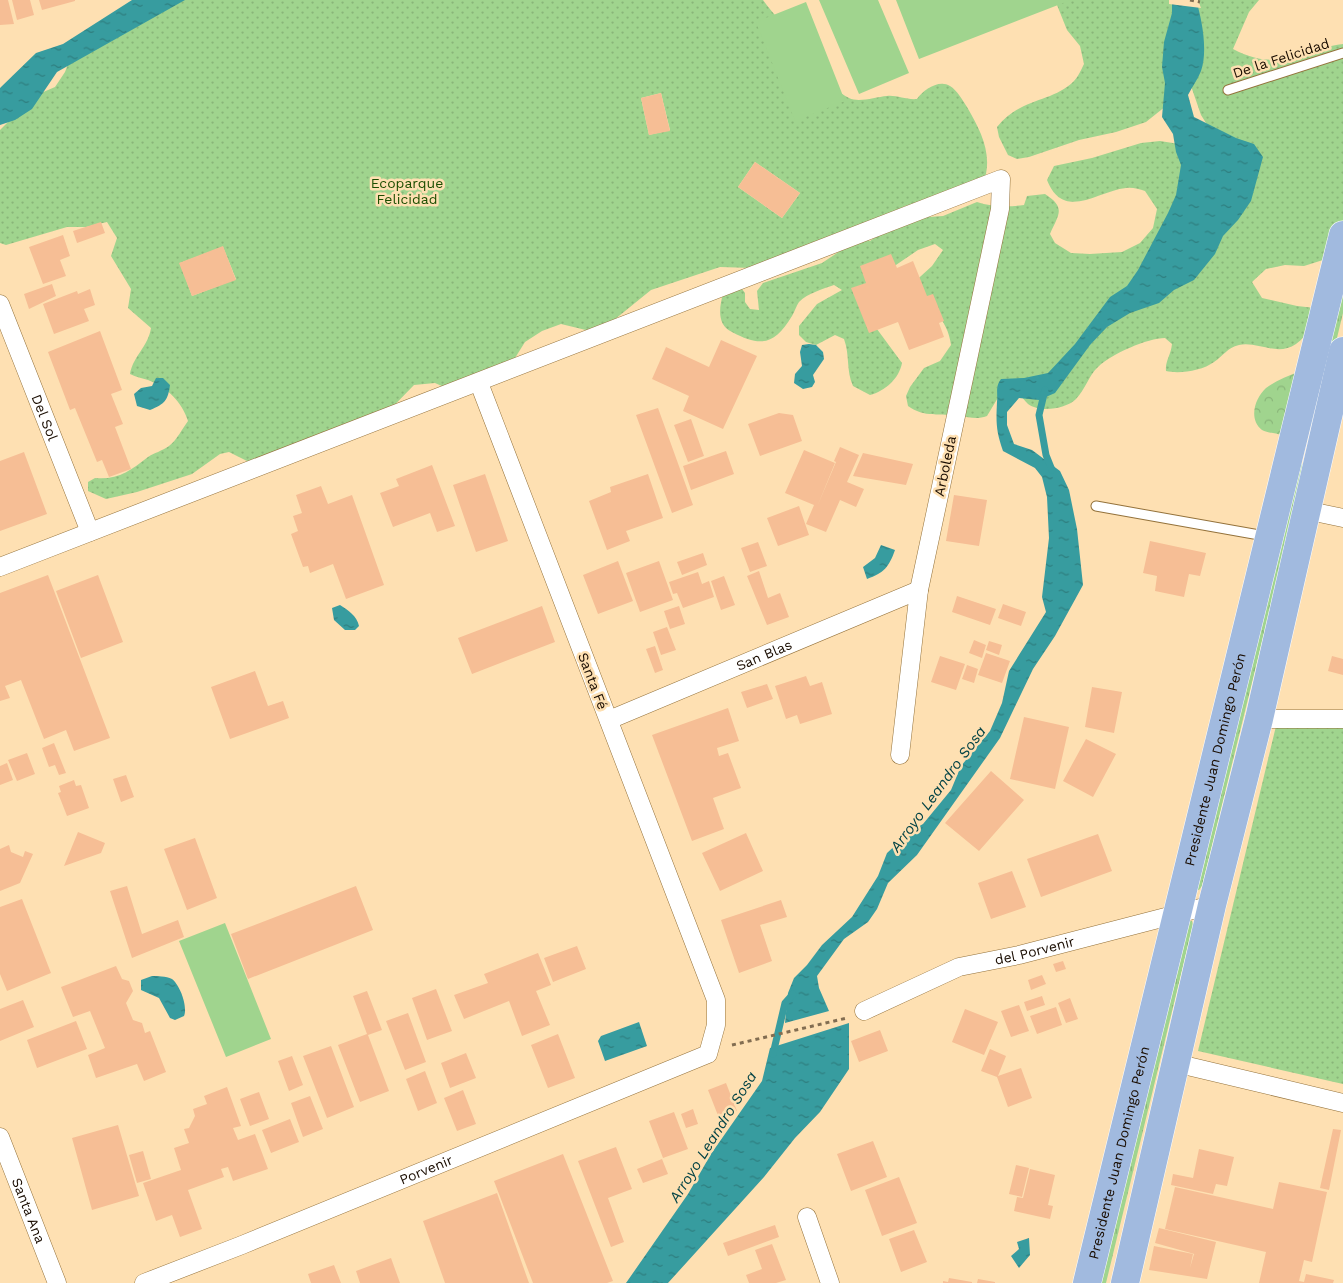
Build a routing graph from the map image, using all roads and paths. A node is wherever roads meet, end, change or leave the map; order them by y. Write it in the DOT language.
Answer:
graph roads {
  1 [pos="1190,0"];
  2 [pos="1200,2"];
  3 [pos="1343,53"];
  4 [pos="1228,90"];
  5 [pos="1343,236"];
  6 [pos="0,304"];
  7 [pos="1343,351"];
  8 [pos="479,383"];
  9 [pos="1295,434"];
  10 [pos="1322,440"];
  11 [pos="1096,506"];
  12 [pos="1305,510"];
  13 [pos="1343,518"];
  14 [pos="90,532"];
  15 [pos="1270,537"];
  16 [pos="0,567"];
  17 [pos="919,590"];
  18 [pos="1259,719"];
  19 [pos="1343,719"];
  20 [pos="608,720"];
  21 [pos="900,755"];
  22 [pos="1212,905"];
  23 [pos="1176,914"];
  24 [pos="864,1012"];
  25 [pos="838,1021"];
  26 [pos="736,1043"];
  27 [pos="708,1054"];
  28 [pos="1175,1062"];
  29 [pos="1343,1103"];
  30 [pos="0,1137"];
  31 [pos="807,1217"];
  32 [pos="57,1283"];
  33 [pos="144,1283"];
  34 [pos="830,1283"];
  35 [pos="1087,1283"];
  36 [pos="1125,1283"];
  1 -- 2 [label="path"];
  3 -- 4 [label="lane, De la Felicidad"];
  5 -- 9 [label="main road, Presidente Juan Domingo Perón"];
  6 -- 14 [label="street, Del Sol"];
  7 -- 10 [label="main road"];
  8 -- 14 [label="street"];
  8 -- 17 [label="street, Arboleda"];
  8 -- 20 [label="street, Santa Fé"];
  9 -- 10 [label="main road"];
  9 -- 15 [label="main road, Presidente Juan Domingo Perón"];
  10 -- 12 [label="main road"];
  11 -- 15 [label="lane"];
  12 -- 13 [label="street"];
  12 -- 18 [label="main road"];
  14 -- 16 [label="street"];
  15 -- 23 [label="main road, Presidente Juan Domingo Perón"];
  17 -- 20 [label="street, San Blas"];
  17 -- 21 [label="street, Arboleda"];
  18 -- 19 [label="street"];
  18 -- 22 [label="main road"];
  20 -- 27 [label="street, Santa Fé"];
  22 -- 23 [label="street, del Porvenir"];
  22 -- 28 [label="main road"];
  23 -- 24 [label="street, del Porvenir"];
  23 -- 35 [label="main road, Presidente Juan Domingo Perón"];
  25 -- 26 [label="path"];
  27 -- 33 [label="street, Porvenir"];
  28 -- 29 [label="street"];
  28 -- 36 [label="main road"];
  30 -- 32 [label="street, Santa Ana"];
  31 -- 34 [label="street"];
}
